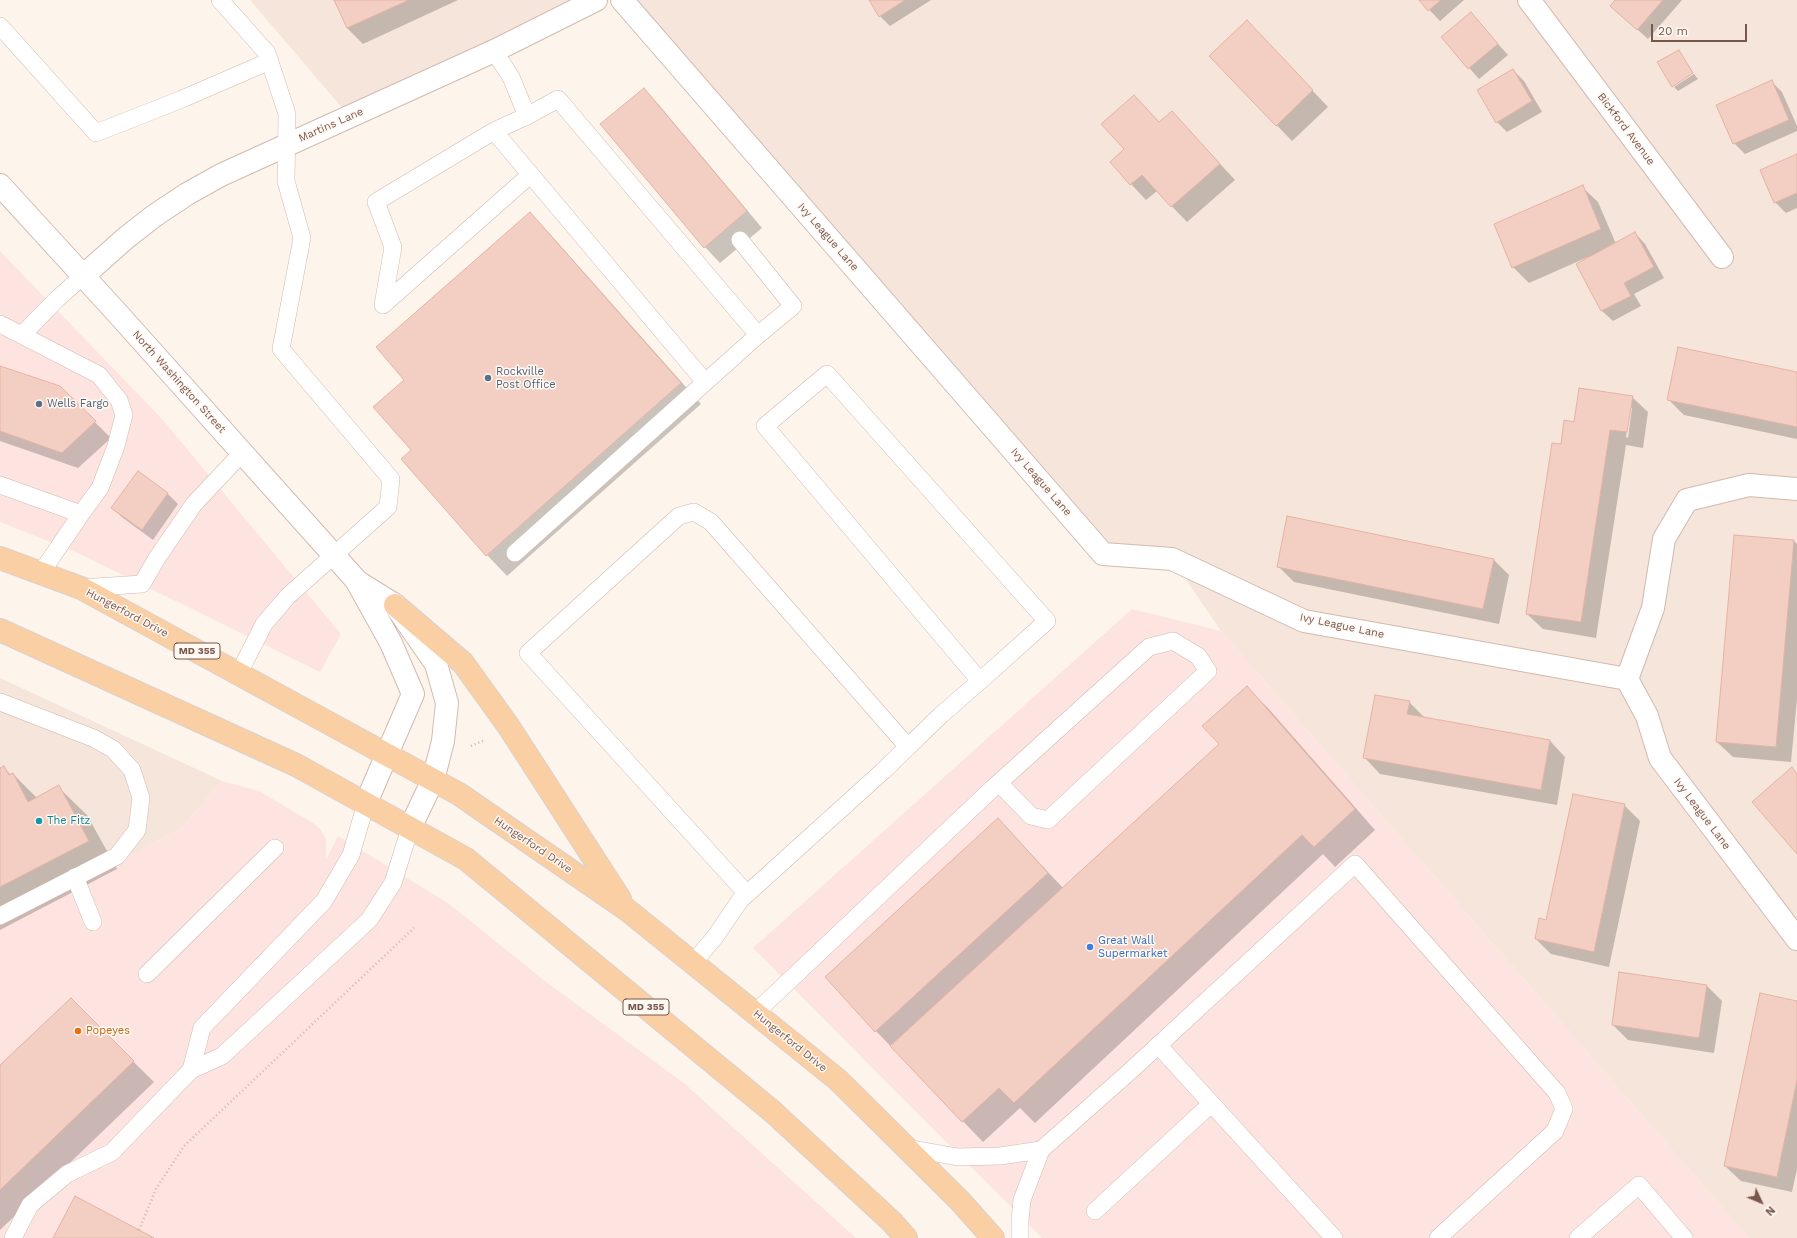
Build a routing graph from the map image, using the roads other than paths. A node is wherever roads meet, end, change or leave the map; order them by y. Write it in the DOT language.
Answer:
graph roads {
  1 [pos="220,0"];
  2 [pos="596,0"];
  3 [pos="622,0"];
  4 [pos="1529,0"];
  5 [pos="0,26"];
  6 [pos="494,51"];
  7 [pos="270,61"];
  8 [pos="527,116"];
  9 [pos="494,131"];
  10 [pos="286,145"];
  11 [pos="530,175"];
  12 [pos="0,185"];
  13 [pos="740,240"];
  14 [pos="1722,257"];
  15 [pos="84,276"];
  16 [pos="0,324"];
  17 [pos="22,335"];
  18 [pos="758,335"];
  19 [pos="705,382"];
  20 [pos="242,453"];
  21 [pos="0,485"];
  22 [pos="1797,489"];
  23 [pos="82,514"];
  24 [pos="515,553"];
  25 [pos="333,555"];
  26 [pos="0,558"];
  27 [pos="41,573"];
  28 [pos="356,580"];
  29 [pos="81,588"];
  30 [pos="395,605"];
  31 [pos="0,630"];
  32 [pos="239,673"];
  33 [pos="1627,679"];
  34 [pos="980,681"];
  35 [pos="0,702"];
  36 [pos="908,747"];
  37 [pos="388,755"];
  38 [pos="433,780"];
  39 [pos="999,783"];
  40 [pos="366,803"];
  41 [pos="410,828"];
  42 [pos="275,848"];
  43 [pos="75,878"];
  44 [pos="747,894"];
  45 [pos="626,909"];
  46 [pos="0,916"];
  47 [pos="94,922"];
  48 [pos="1797,939"];
  49 [pos="693,963"];
  50 [pos="147,974"];
  51 [pos="756,1013"];
  52 [pos="1158,1045"];
  53 [pos="191,1070"];
  54 [pos="1211,1104"];
  55 [pos="907,1148"];
  56 [pos="1041,1150"];
  57 [pos="1096,1210"];
  58 [pos="13,1238"];
  59 [pos="906,1238"];
  60 [pos="993,1238"];
  61 [pos="1020,1238"];
  62 [pos="1334,1238"];
  63 [pos="1438,1238"];
  64 [pos="1578,1238"];
  65 [pos="1684,1238"];
  1 -- 7 [label="lane"];
  2 -- 6 [label="street, Martins Lane"];
  3 -- 33 [label="street, Ivy League Lane"];
  4 -- 14 [label="street, Bickford Avenue"];
  5 -- 7 [label="lane"];
  6 -- 8 [label="lane"];
  6 -- 10 [label="street, Martins Lane"];
  7 -- 10 [label="lane"];
  8 -- 9 [label="lane"];
  8 -- 18 [label="lane"];
  9 -- 11 [label="lane"];
  9 -- 11 [label="lane"];
  10 -- 15 [label="street, Martins Lane"];
  10 -- 25 [label="lane"];
  11 -- 19 [label="lane"];
  12 -- 15 [label="street, North Washington Street"];
  13 -- 18 [label="lane"];
  15 -- 17 [label="lane"];
  15 -- 20 [label="street, North Washington Street"];
  16 -- 17 [label="lane"];
  17 -- 23 [label="lane"];
  18 -- 19 [label="lane"];
  19 -- 24 [label="lane"];
  20 -- 25 [label="street, North Washington Street"];
  20 -- 29 [label="lane"];
  21 -- 23 [label="lane"];
  22 -- 33 [label="street"];
  23 -- 27 [label="lane"];
  25 -- 28 [label="street, North Washington Street"];
  25 -- 32 [label="lane"];
  26 -- 27 [label="main road, Hungerford Drive / MD 355"];
  27 -- 29 [label="main road, Hungerford Drive / MD 355"];
  28 -- 30 [label="street, North Washington Street"];
  28 -- 37 [label="street, North Washington Street"];
  29 -- 32 [label="main road, Hungerford Drive / MD 355"];
  30 -- 38 [label="street, North Washington Street"];
  30 -- 45 [label="main road"];
  31 -- 40 [label="main road, MD 355"];
  32 -- 37 [label="main road, Hungerford Drive / MD 355"];
  33 -- 48 [label="street, Ivy League Lane"];
  34 -- 34 [label="lane"];
  34 -- 36 [label="lane"];
  35 -- 43 [label="lane"];
  36 -- 44 [label="lane"];
  36 -- 44 [label="lane"];
  37 -- 38 [label="main road, Hungerford Drive / MD 355"];
  37 -- 40 [label="street, North Washington Street"];
  38 -- 41 [label="street, North Washington Street"];
  38 -- 45 [label="main road, Hungerford Drive / MD 355"];
  39 -- 39 [label="lane"];
  39 -- 51 [label="lane"];
  40 -- 41 [label="main road, MD 355"];
  40 -- 53 [label="lane"];
  41 -- 53 [label="lane"];
  41 -- 59 [label="main road, MD 355"];
  42 -- 50 [label="lane"];
  43 -- 46 [label="lane"];
  43 -- 47 [label="lane"];
  44 -- 49 [label="lane"];
  45 -- 49 [label="main road, Hungerford Drive / MD 355"];
  49 -- 51 [label="main road, Hungerford Drive / MD 355"];
  51 -- 55 [label="main road, Hungerford Drive / MD 355"];
  52 -- 54 [label="lane"];
  52 -- 56 [label="lane"];
  52 -- 63 [label="lane"];
  53 -- 58 [label="lane"];
  54 -- 57 [label="lane"];
  54 -- 62 [label="lane"];
  55 -- 56 [label="lane"];
  55 -- 60 [label="main road, Hungerford Drive / MD 355"];
  56 -- 61 [label="lane"];
  64 -- 65 [label="lane"];
}
